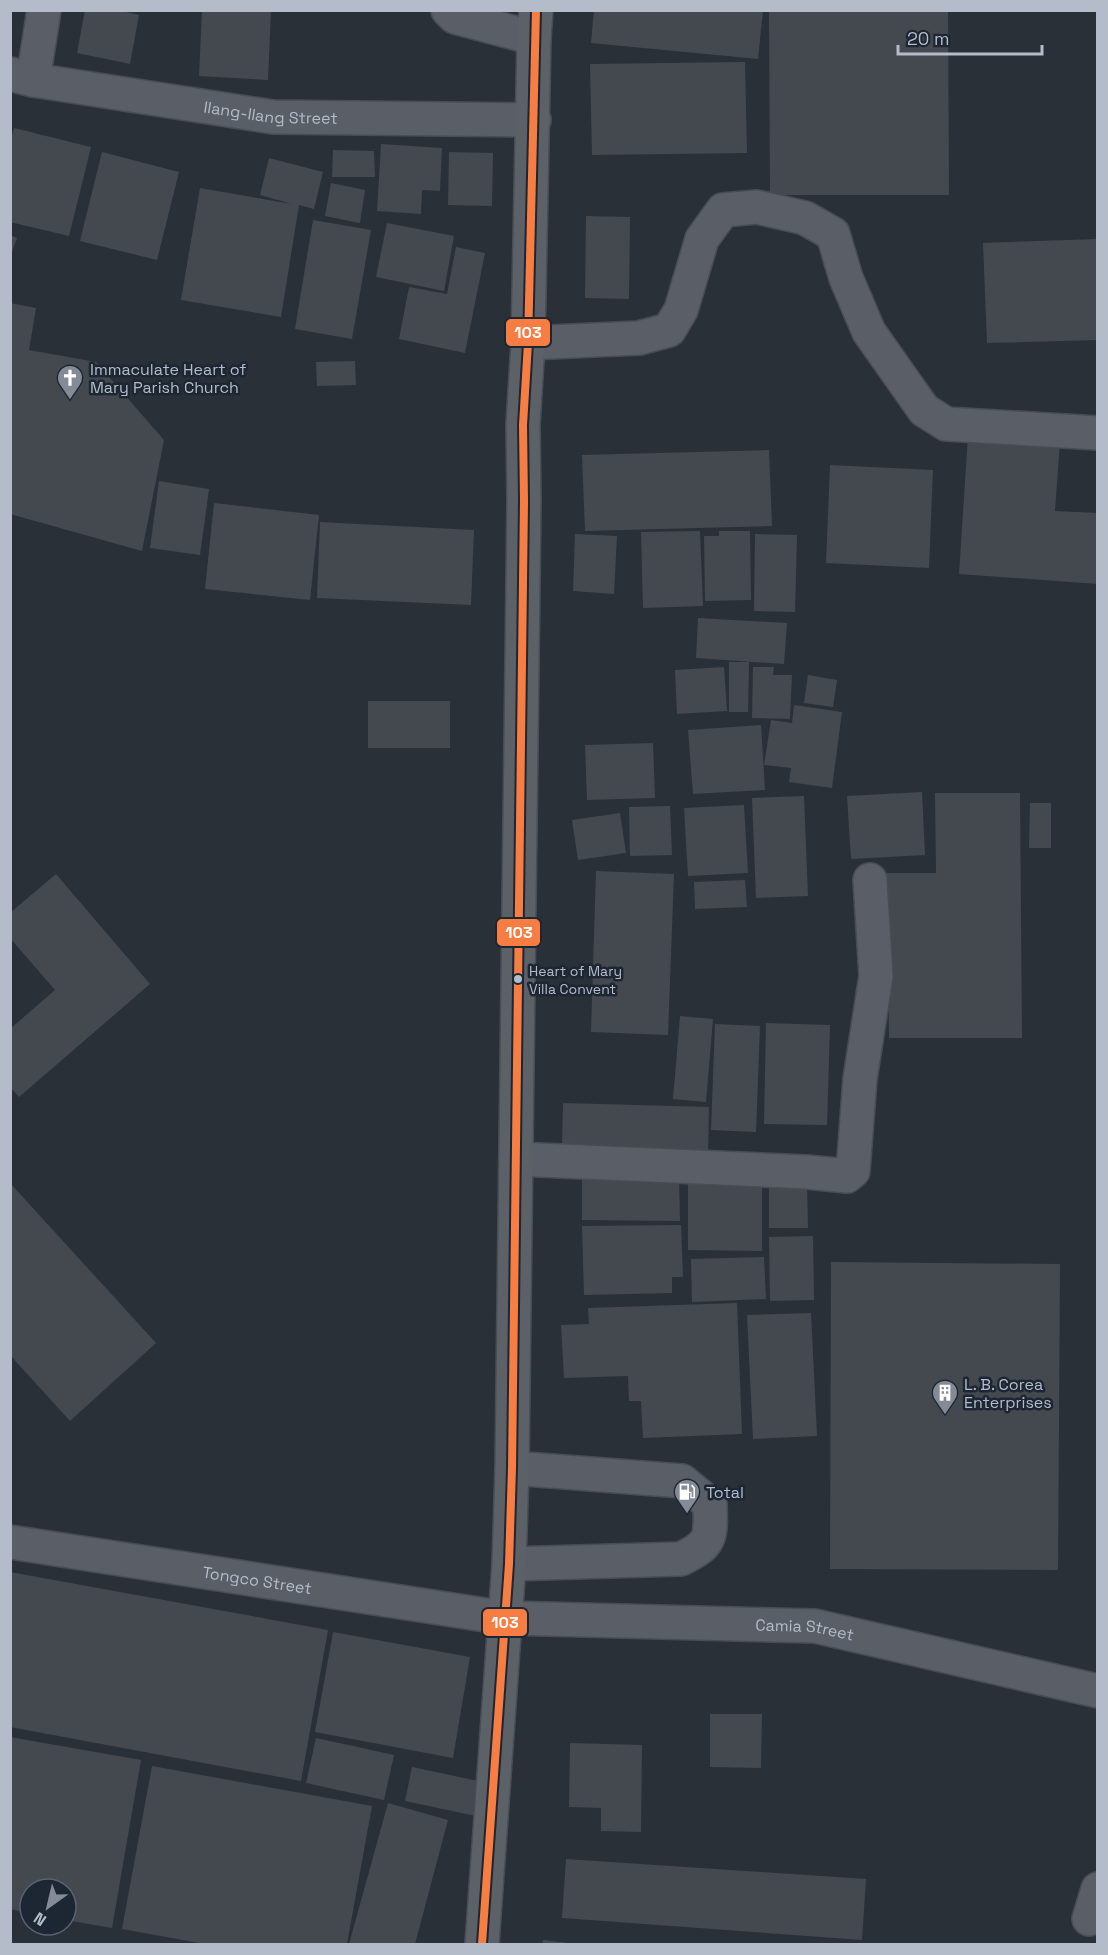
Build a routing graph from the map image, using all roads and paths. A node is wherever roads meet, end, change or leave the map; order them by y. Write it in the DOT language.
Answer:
graph roads {
  1 [pos="44,10"];
  2 [pos="448,10"];
  3 [pos="535,24"];
  4 [pos="22,77"];
  5 [pos="534,120"];
  6 [pos="528,343"];
  7 [pos="1098,433"];
  8 [pos="870,880"];
  9 [pos="516,1159"];
  10 [pos="512,1468"];
  11 [pos="10,1542"];
  12 [pos="509,1564"];
  13 [pos="505,1618"];
  14 [pos="1098,1691"];
  15 [pos="482,1944"];
  1 -- 4 [label="street"];
  2 -- 3 [label="street"];
  3 -- 5 [label="main road"];
  4 -- 5 [label="street, Ilang-Ilang Street"];
  5 -- 6 [label="main road"];
  6 -- 7 [label="street"];
  6 -- 9 [label="main road"];
  8 -- 9 [label="street"];
  9 -- 10 [label="main road"];
  10 -- 12 [label="main road"];
  10 -- 12 [label="street"];
  11 -- 13 [label="street, Tongco Street"];
  12 -- 13 [label="main road"];
  13 -- 14 [label="street, Camia Street"];
  13 -- 15 [label="main road"];
}
